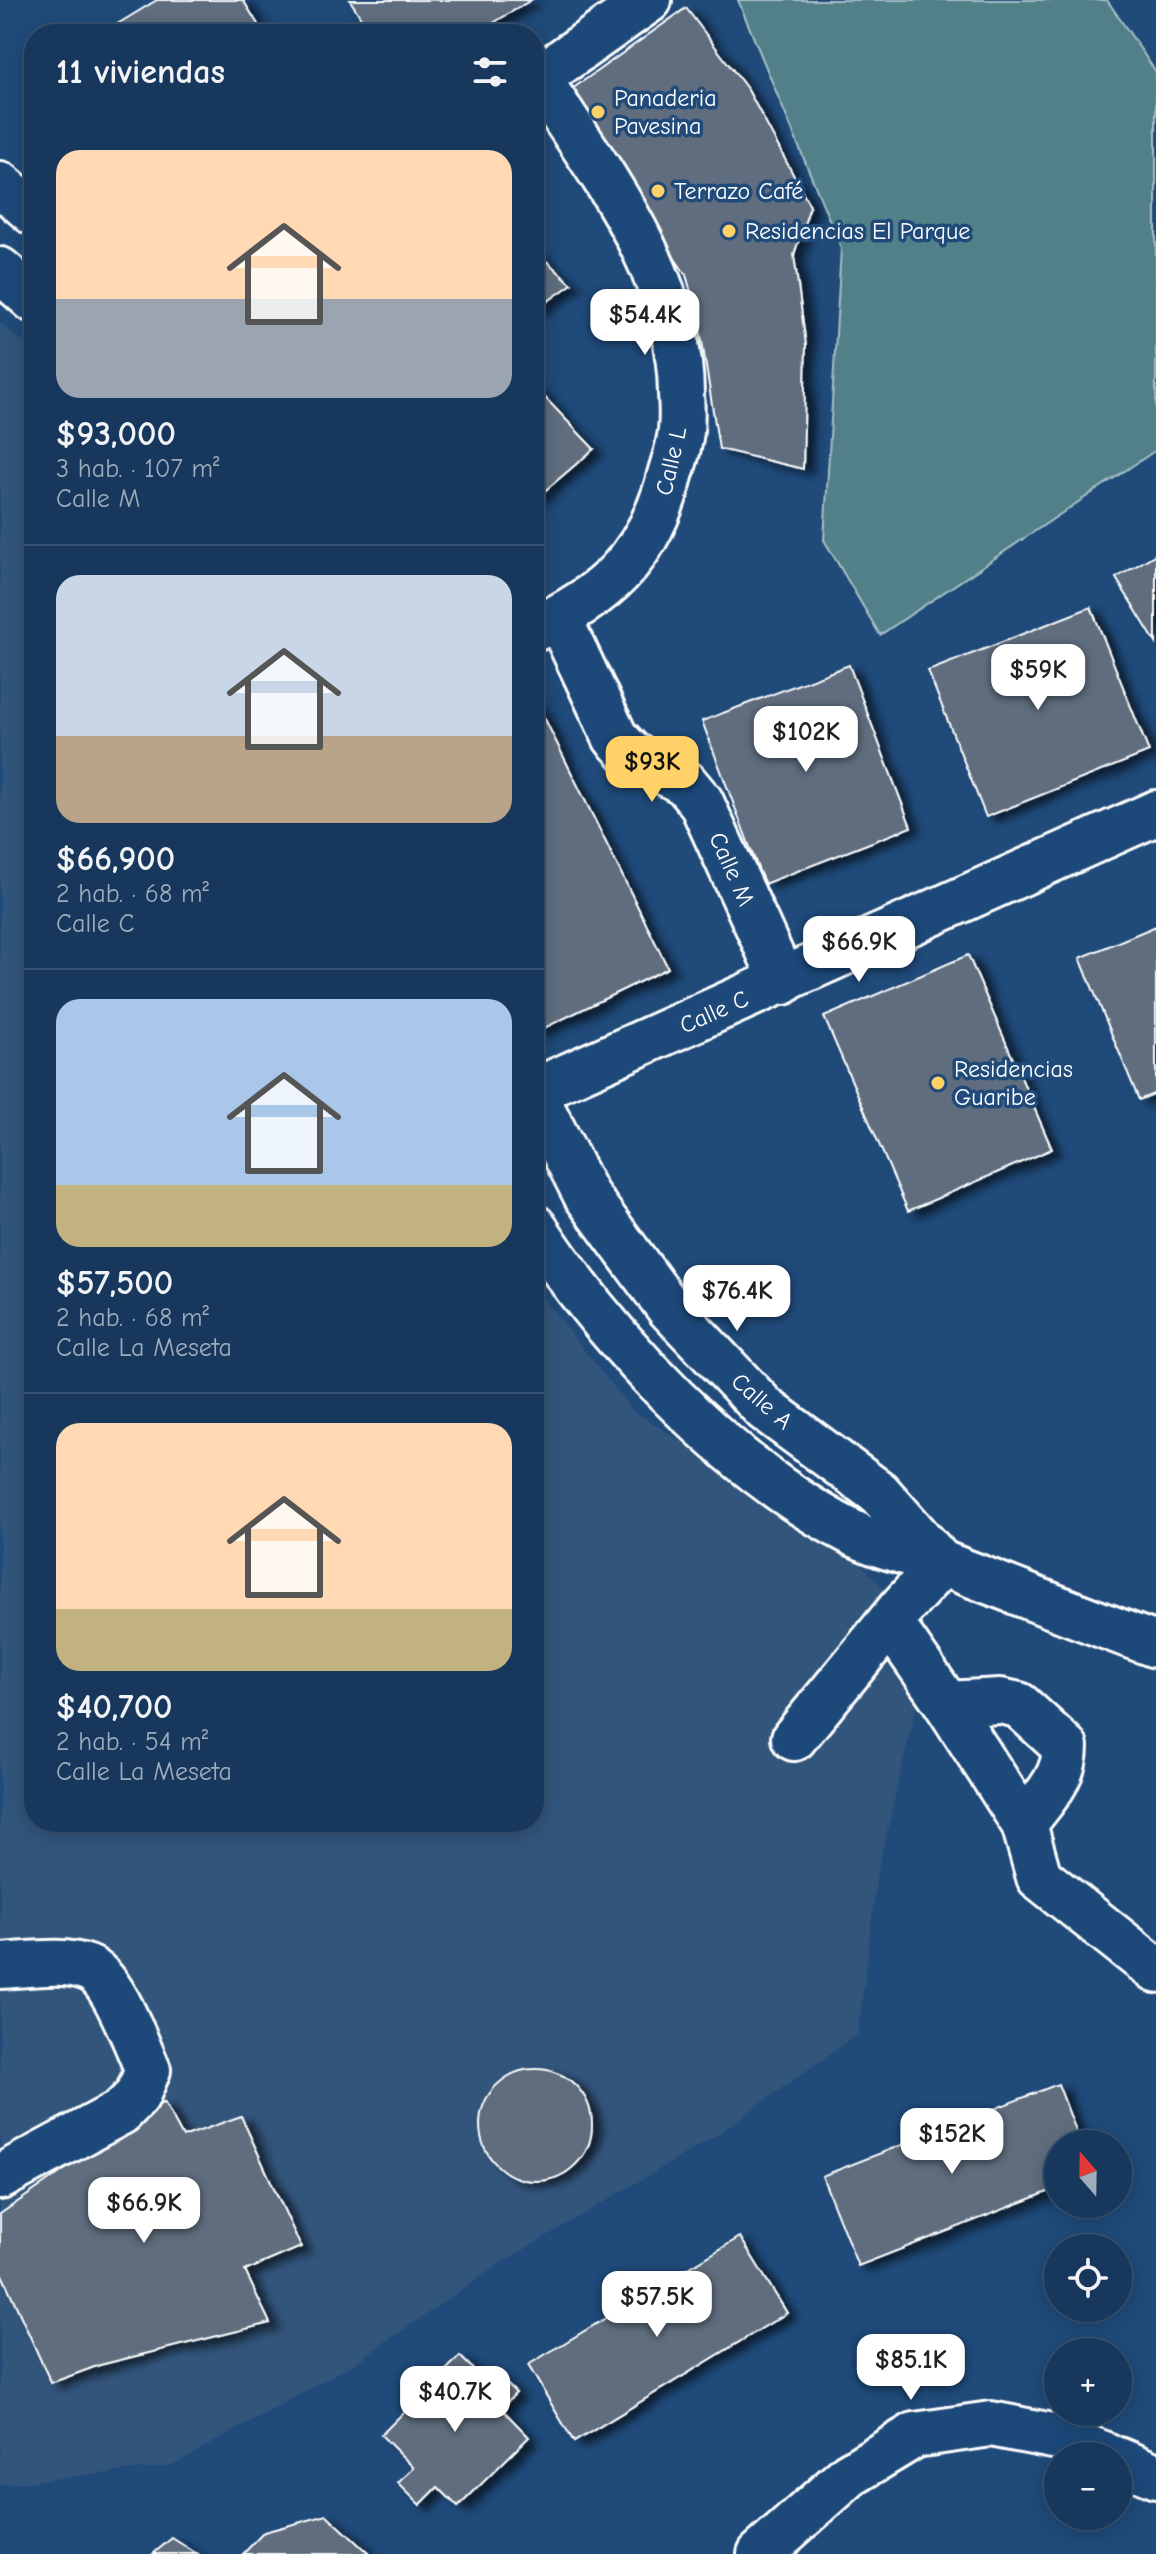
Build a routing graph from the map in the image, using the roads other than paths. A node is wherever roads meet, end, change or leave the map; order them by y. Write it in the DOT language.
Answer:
graph roads {
  1 [pos="649,0"];
  2 [pos="544,74"];
  3 [pos="544,92"];
  4 [pos="0,184"];
  5 [pos="24,204"];
  6 [pos="0,270"];
  7 [pos="24,291"];
  8 [pos="546,624"];
  9 [pos="1156,813"];
  10 [pos="783,982"];
  11 [pos="544,1088"];
  12 [pos="544,1110"];
  13 [pos="544,1242"];
  14 [pos="941,1564"];
  15 [pos="890,1622"];
  16 [pos="1156,1645"];
  17 [pos="947,1704"];
  18 [pos="794,1738"];
  19 [pos="1024,1824"];
  20 [pos="0,1966"];
  21 [pos="1156,1970"];
  22 [pos="0,2177"];
  23 [pos="1073,2442"];
  24 [pos="1132,2466"];
  25 [pos="1156,2476"];
  26 [pos="760,2554"];
  1 -- 2 [label="street"];
  3 -- 8 [label="street, Calle L"];
  4 -- 5 [label="street"];
  6 -- 7 [label="street"];
  8 -- 10 [label="street, Calle M"];
  9 -- 10 [label="street, Calle C"];
  10 -- 11 [label="street, Calle C"];
  12 -- 14 [label="street, Calle A"];
  13 -- 14 [label="street, Calle A"];
  14 -- 15 [label="street"];
  14 -- 16 [label="street, Calle A"];
  15 -- 17 [label="street"];
  15 -- 18 [label="street"];
  17 -- 19 [label="street"];
  17 -- 19 [label="street"];
  19 -- 21 [label="street"];
  20 -- 22 [label="street"];
  23 -- 26 [label="street"];
  24 -- 25 [label="street"];
}
